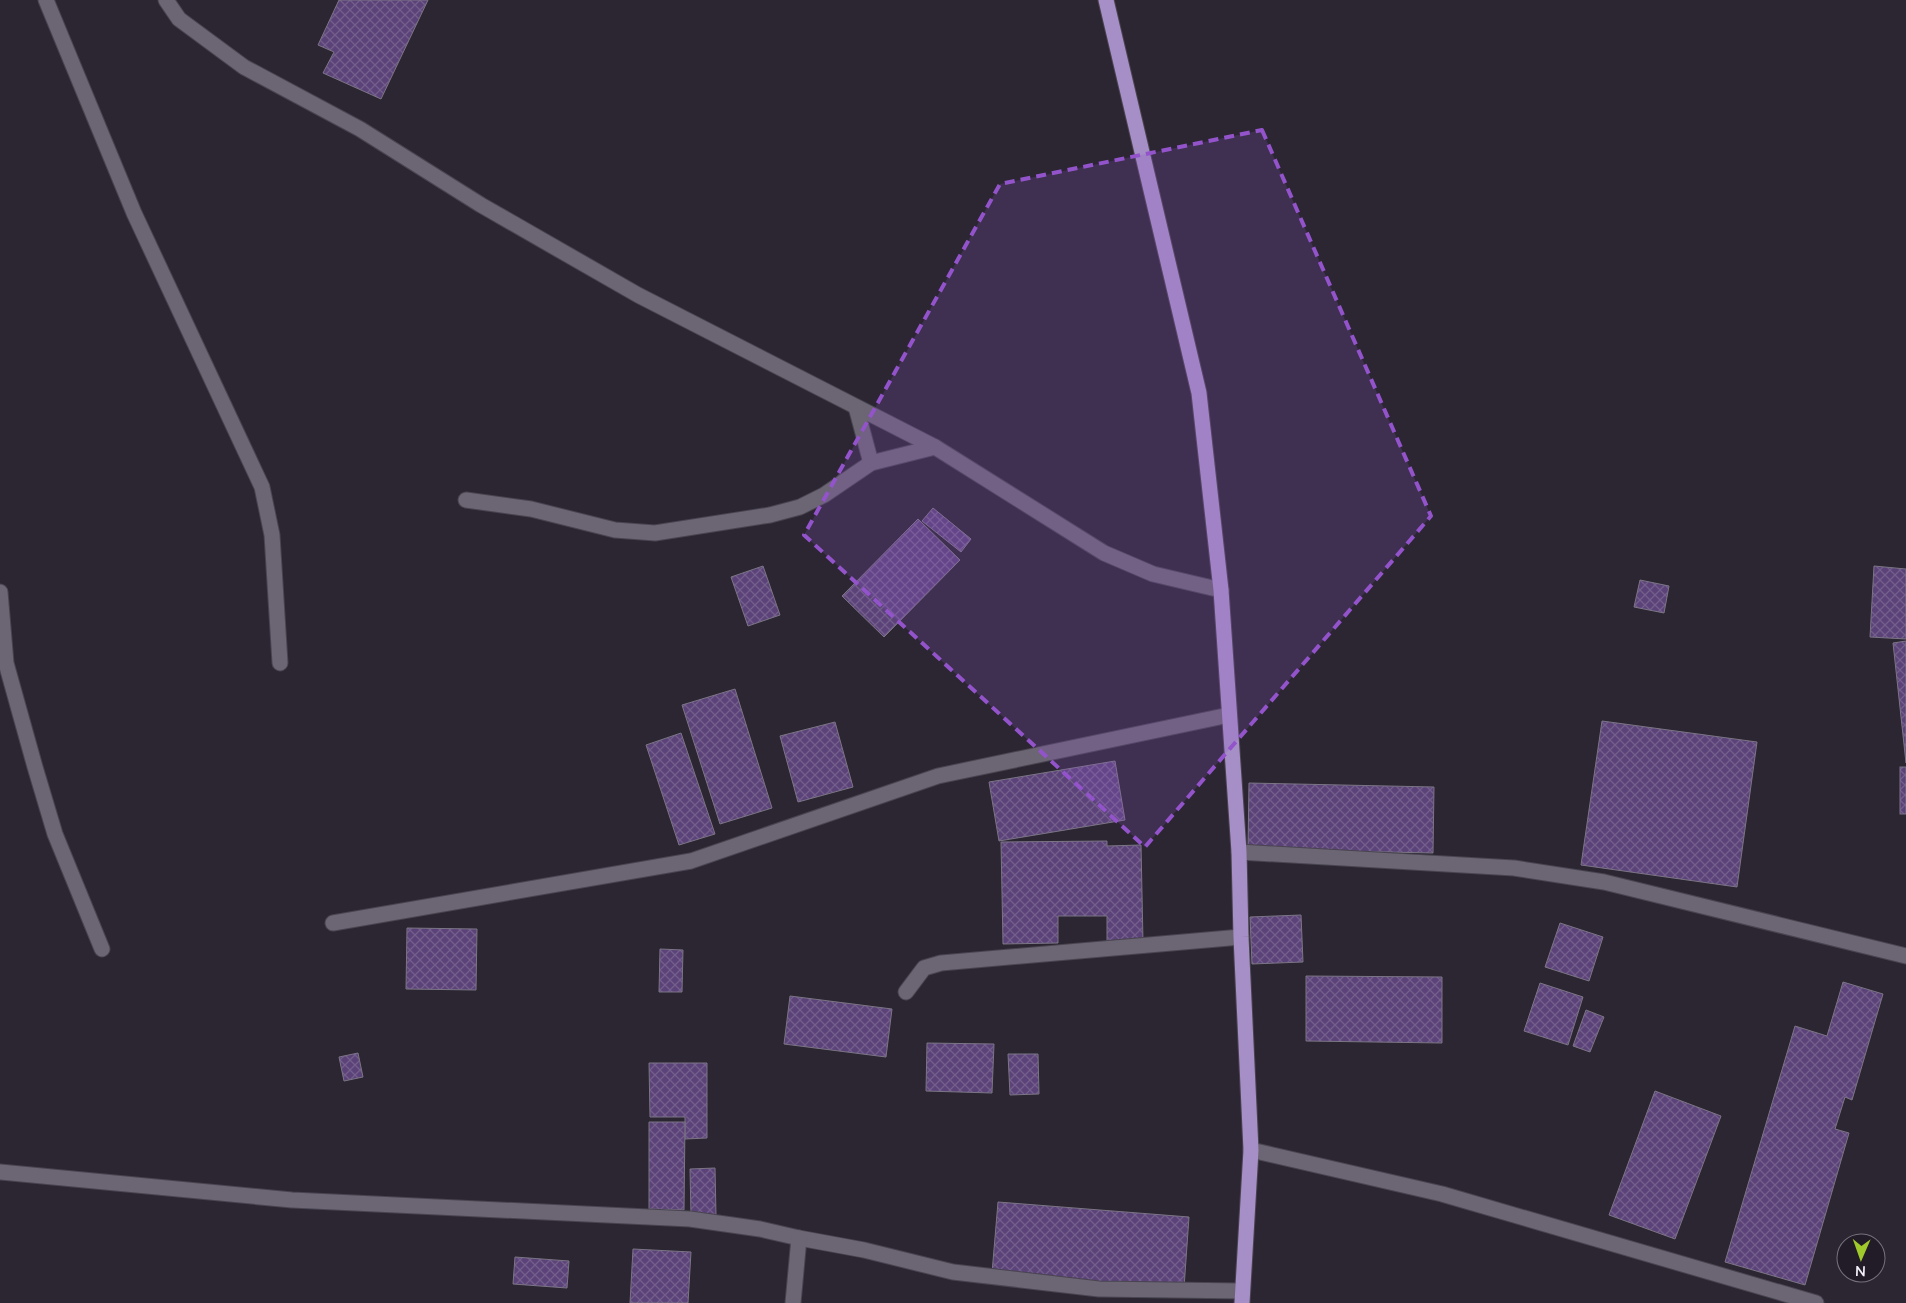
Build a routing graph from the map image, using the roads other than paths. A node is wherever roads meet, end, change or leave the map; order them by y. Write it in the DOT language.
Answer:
graph roads {
  1 [pos="46,0"];
  2 [pos="166,0"];
  3 [pos="1106,0"];
  4 [pos="856,407"];
  5 [pos="935,447"];
  6 [pos="871,464"];
  7 [pos="466,500"];
  8 [pos="1221,590"];
  9 [pos="0,592"];
  10 [pos="280,663"];
  11 [pos="1229,715"];
  12 [pos="1239,852"];
  13 [pos="333,923"];
  14 [pos="1241,938"];
  15 [pos="102,949"];
  16 [pos="1906,956"];
  17 [pos="906,992"];
  18 [pos="1251,1150"];
  19 [pos="0,1172"];
  20 [pos="799,1238"];
  21 [pos="1242,1297"];
  22 [pos="794,1303"];
  23 [pos="1816,1303"];
  1 -- 10 [label="street"];
  2 -- 4 [label="street"];
  3 -- 8 [label="main road"];
  4 -- 5 [label="street"];
  4 -- 6 [label="street"];
  5 -- 6 [label="street"];
  5 -- 8 [label="street"];
  6 -- 7 [label="street"];
  8 -- 11 [label="main road"];
  9 -- 15 [label="street"];
  11 -- 12 [label="main road"];
  11 -- 13 [label="street"];
  12 -- 14 [label="main road"];
  12 -- 16 [label="street"];
  14 -- 17 [label="street"];
  14 -- 18 [label="main road"];
  18 -- 21 [label="main road"];
  18 -- 23 [label="street"];
  19 -- 20 [label="street"];
  20 -- 21 [label="street"];
  20 -- 22 [label="street"];
}
